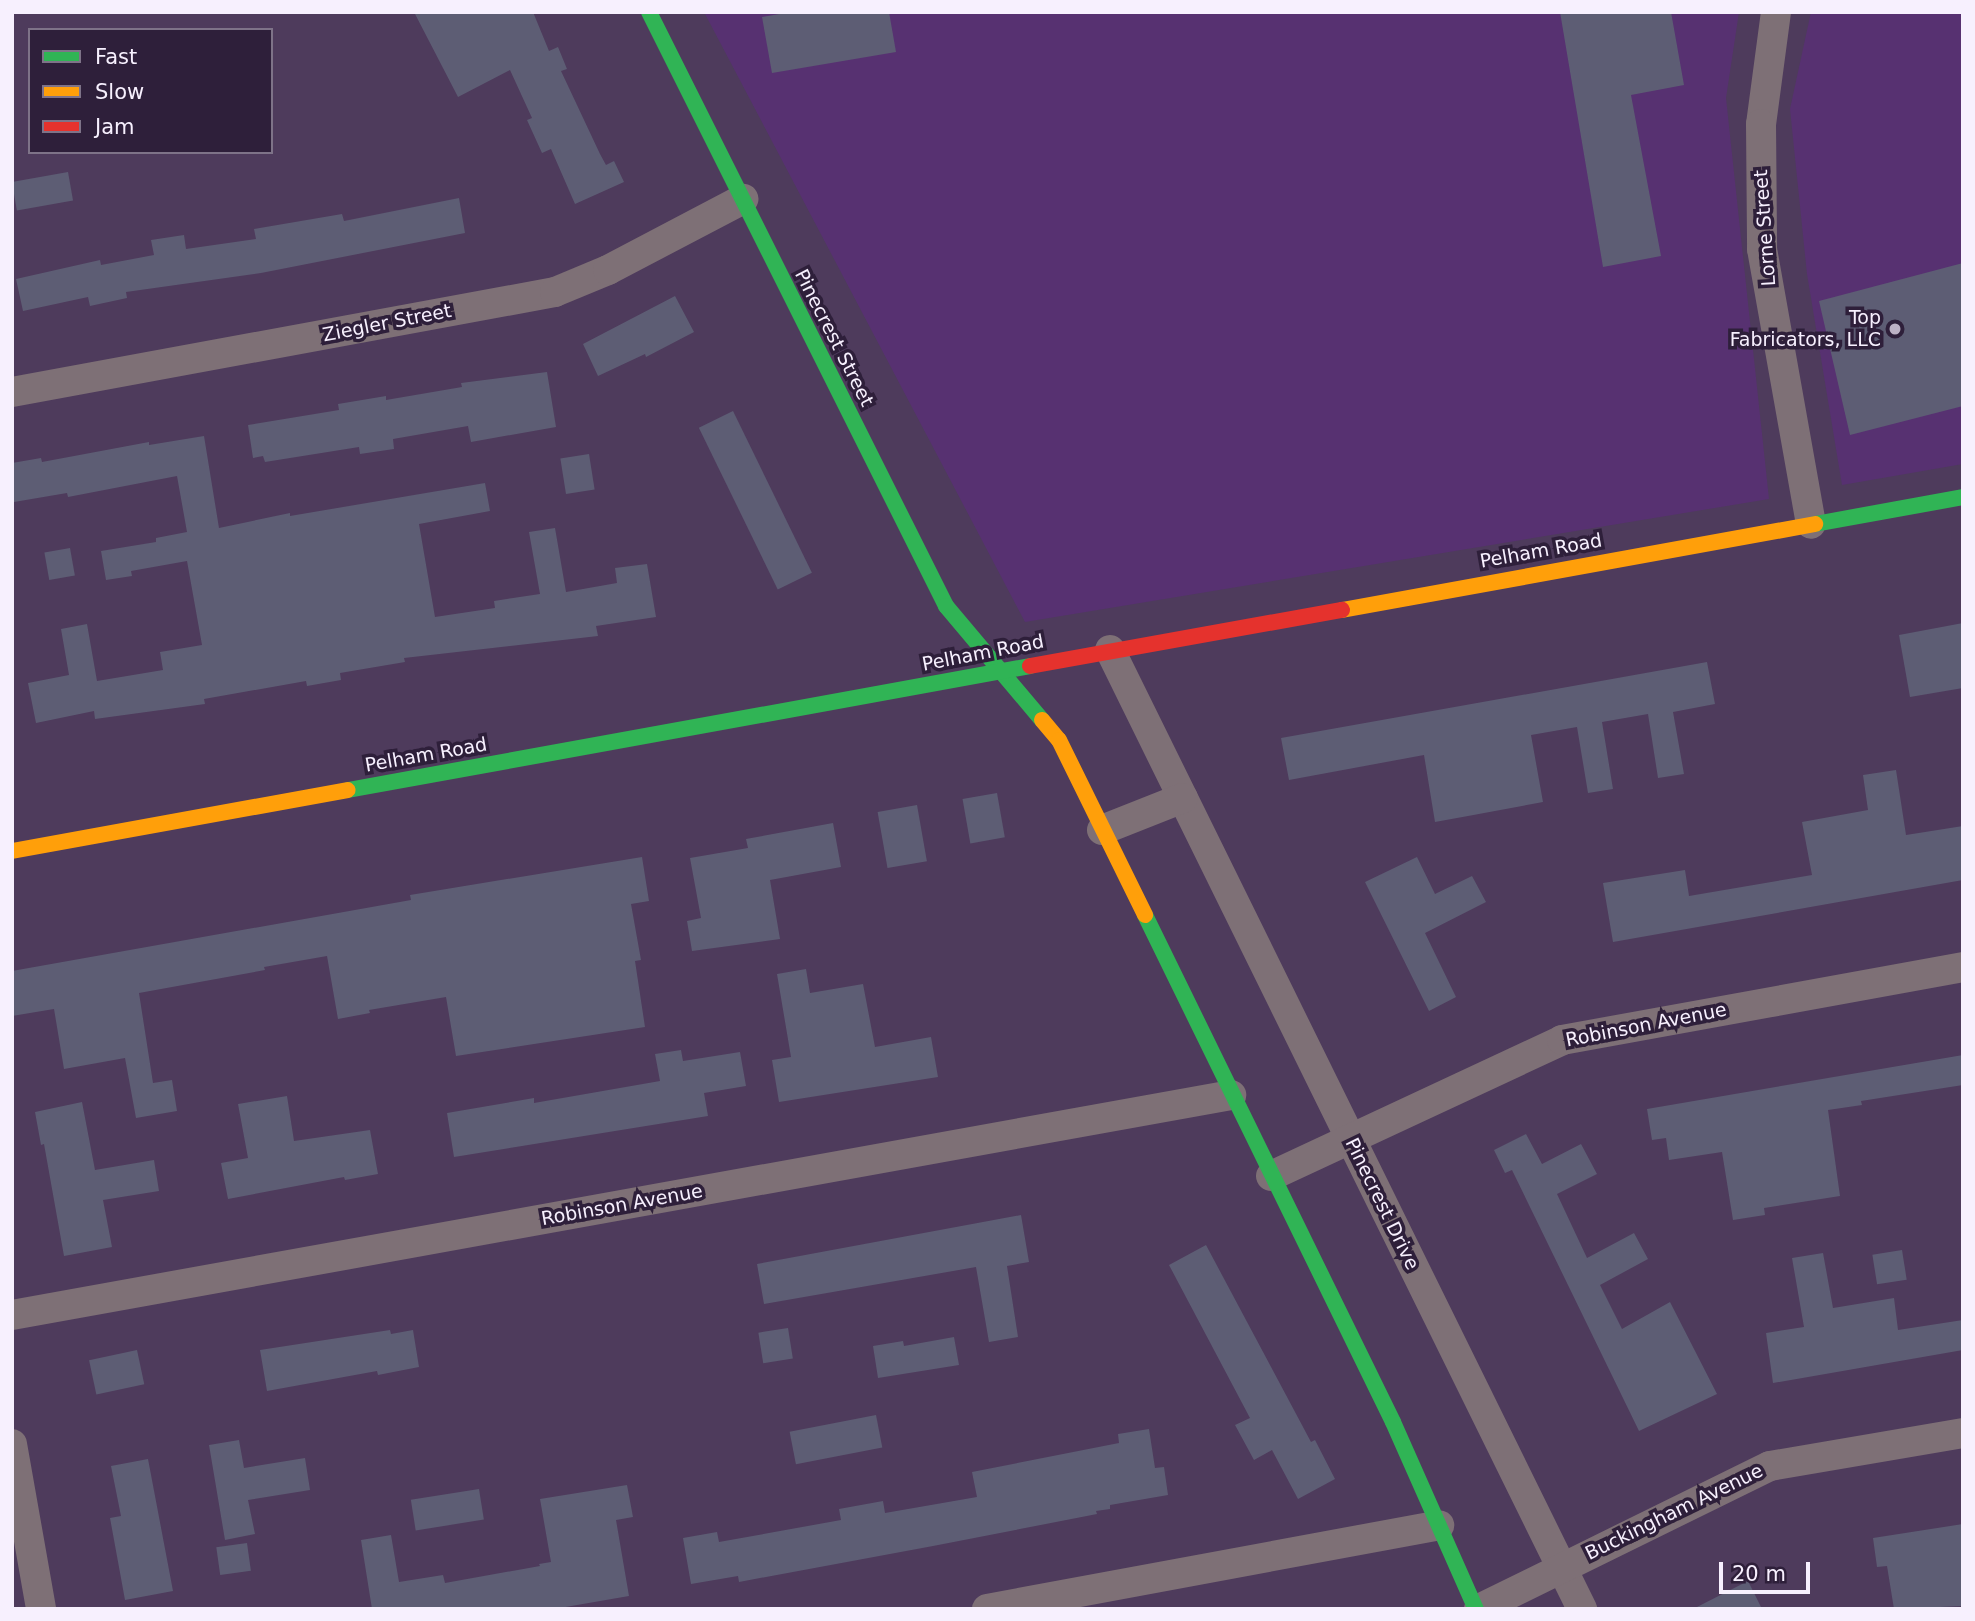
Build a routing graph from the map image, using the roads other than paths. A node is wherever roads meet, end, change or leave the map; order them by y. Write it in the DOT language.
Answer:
graph roads {
  1 [pos="649,12"];
  2 [pos="1776,12"];
  3 [pos="743,199"];
  4 [pos="12,392"];
  5 [pos="1963,497"];
  6 [pos="1811,524"];
  7 [pos="1110,650"];
  8 [pos="1001,670"];
  9 [pos="1183,798"];
  10 [pos="1102,830"];
  11 [pos="12,851"];
  12 [pos="1963,967"];
  13 [pos="1231,1095"];
  14 [pos="1350,1138"];
  15 [pos="1271,1177"];
  16 [pos="12,1315"];
  17 [pos="1963,1433"];
  18 [pos="12,1444"];
  19 [pos="1439,1525"];
  20 [pos="1562,1567"];
  21 [pos="41,1609"];
  22 [pos="986,1609"];
  23 [pos="1478,1609"];
  24 [pos="1582,1609"];
  1 -- 3 [label="main road, Pinecrest Street"];
  2 -- 6 [label="street, Lorne Street"];
  3 -- 4 [label="street, Ziegler Street"];
  3 -- 8 [label="main road, Pinecrest Street"];
  5 -- 6 [label="main road, Pelham Road"];
  6 -- 7 [label="main road, Pelham Road"];
  7 -- 8 [label="main road, Pelham Road"];
  7 -- 9 [label="street, Pinecrest Drive"];
  8 -- 10 [label="main road"];
  8 -- 11 [label="main road, Pelham Road"];
  9 -- 10 [label="street"];
  9 -- 14 [label="street, Pinecrest Drive"];
  10 -- 13 [label="main road"];
  12 -- 14 [label="street, Robinson Avenue"];
  13 -- 15 [label="main road"];
  13 -- 16 [label="street, Robinson Avenue"];
  14 -- 15 [label="street, Robinson Avenue"];
  14 -- 20 [label="street, Pinecrest Drive"];
  15 -- 19 [label="main road"];
  17 -- 20 [label="street, Buckingham Avenue"];
  18 -- 21 [label="street"];
  19 -- 22 [label="street"];
  19 -- 23 [label="main road"];
  20 -- 23 [label="street, Buckingham Avenue"];
  20 -- 24 [label="street, Pinecrest Drive"];
}
